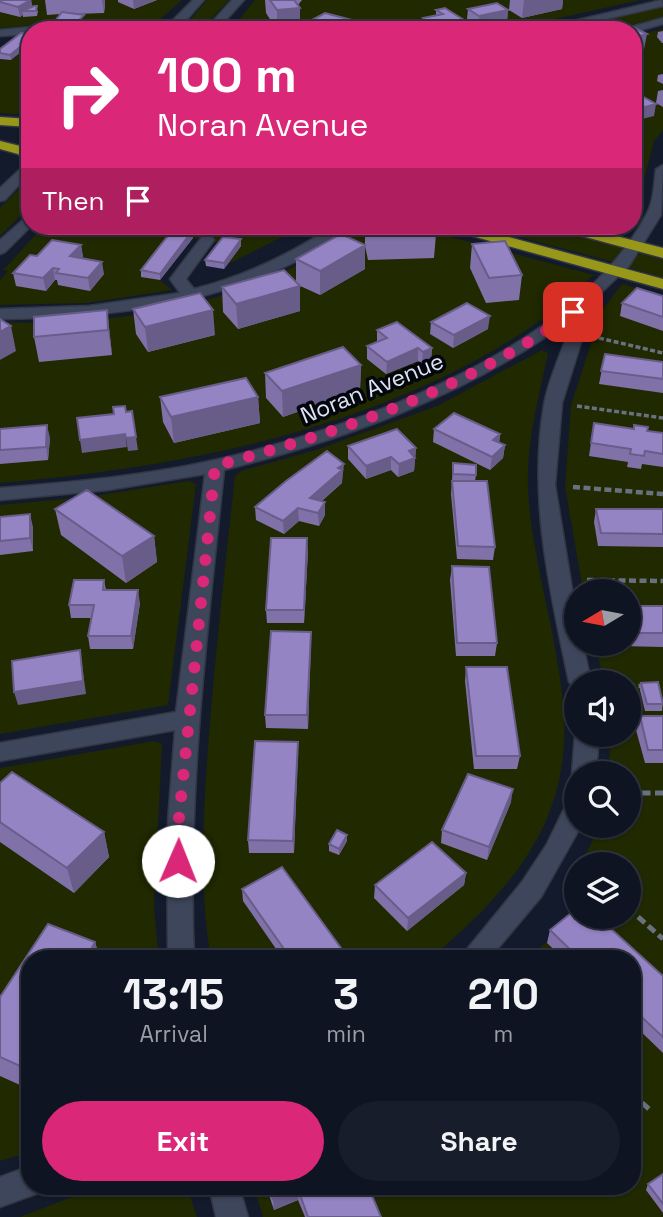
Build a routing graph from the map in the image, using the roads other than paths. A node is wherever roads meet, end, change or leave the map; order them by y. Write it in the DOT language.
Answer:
graph roads {
  1 [pos="199,0"];
  2 [pos="238,0"];
  3 [pos="663,3"];
  4 [pos="178,21"];
  5 [pos="219,21"];
  6 [pos="582,21"];
  7 [pos="663,21"];
  8 [pos="642,26"];
  9 [pos="16,30"];
  10 [pos="21,30"];
  11 [pos="0,33"];
  12 [pos="0,47"];
  13 [pos="0,121"];
  14 [pos="21,122"];
  15 [pos="0,145"];
  16 [pos="21,155"];
  17 [pos="21,167"];
  18 [pos="663,169"];
  19 [pos="0,197"];
  20 [pos="21,227"];
  21 [pos="329,235"];
  22 [pos="486,235"];
  23 [pos="597,235"];
  24 [pos="207,240"];
  25 [pos="637,245"];
  26 [pos="0,249"];
  27 [pos="663,253"];
  28 [pos="616,269"];
  29 [pos="663,284"];
  30 [pos="189,294"];
  31 [pos="573,312"];
  32 [pos="0,314"];
  33 [pos="215,466"];
  34 [pos="0,494"];
  35 [pos="577,670"];
  36 [pos="189,719"];
  37 [pos="0,752"];
  38 [pos="564,838"];
  39 [pos="181,950"];
  40 [pos="480,950"];
  41 [pos="21,1184"];
  42 [pos="0,1192"];
  43 [pos="226,1195"];
  44 [pos="232,1217"];
  1 -- 4 [label="street"];
  2 -- 5 [label="street"];
  3 -- 6 [label="street"];
  7 -- 8 [label="street"];
  9 -- 10 [label="street"];
  9 -- 11 [label="street"];
  9 -- 12 [label="street"];
  13 -- 14 [label="highway"];
  15 -- 16 [label="highway"];
  17 -- 19 [label="street"];
  18 -- 25 [label="street, Noran Avenue"];
  20 -- 26 [label="street"];
  21 -- 30 [label="street"];
  22 -- 28 [label="highway"];
  23 -- 25 [label="highway"];
  24 -- 30 [label="street"];
  25 -- 27 [label="highway"];
  25 -- 28 [label="street, Noran Avenue"];
  28 -- 29 [label="highway"];
  28 -- 31 [label="street, Noran Avenue"];
  30 -- 32 [label="street"];
  31 -- 33 [label="street, Noran Avenue"];
  31 -- 35 [label="street"];
  33 -- 34 [label="street, Noran Avenue"];
  33 -- 36 [label="street"];
  36 -- 37 [label="street"];
  36 -- 39 [label="street"];
  38 -- 40 [label="street"];
  41 -- 42 [label="street"];
  43 -- 44 [label="street"];
}
